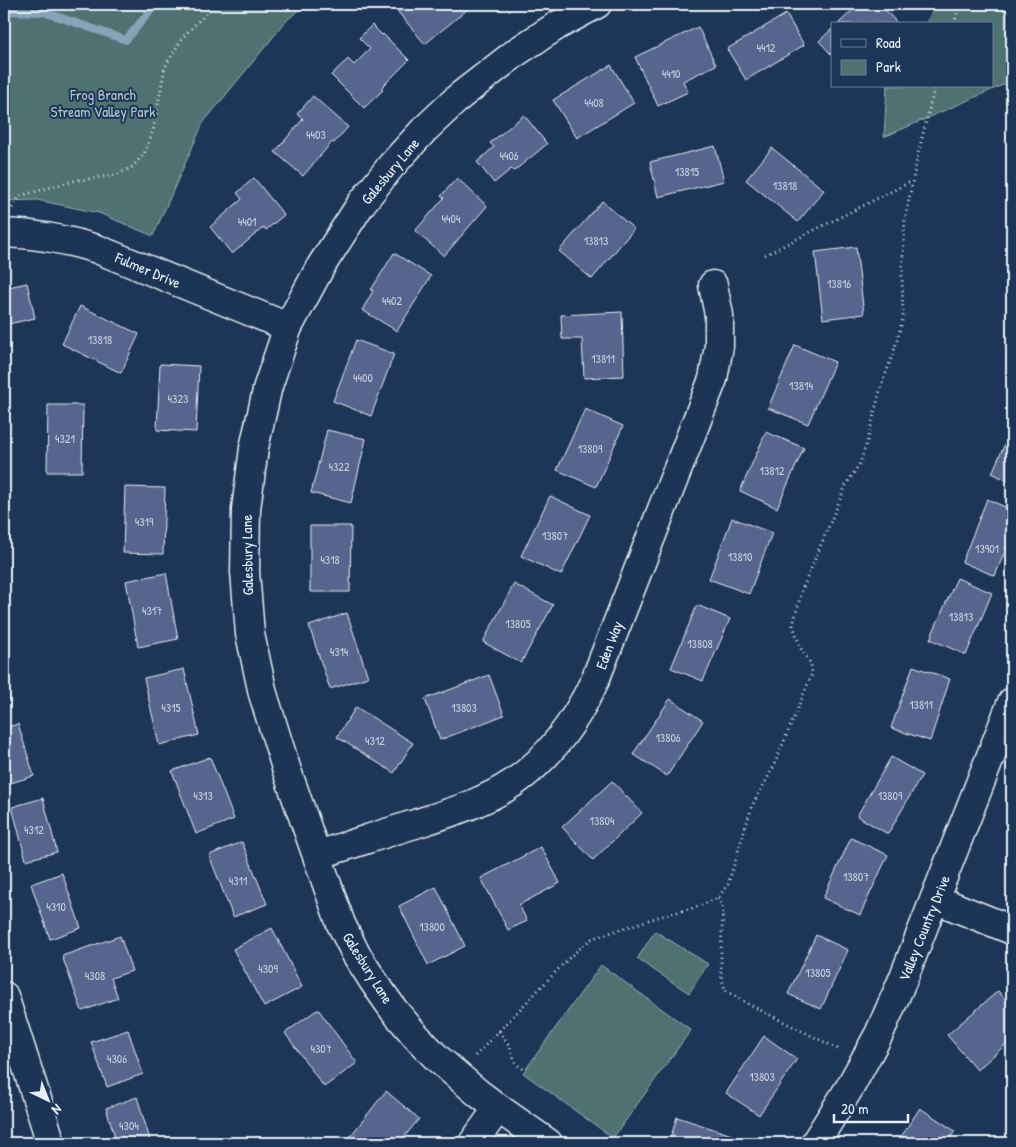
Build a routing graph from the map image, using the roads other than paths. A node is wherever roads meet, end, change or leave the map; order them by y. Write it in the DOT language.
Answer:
graph roads {
  1 [pos="597,4"];
  2 [pos="7,222"];
  3 [pos="713,285"];
  4 [pos="288,327"];
  5 [pos="1012,702"];
  6 [pos="317,855"];
  7 [pos="935,900"];
  8 [pos="1012,930"];
  9 [pos="4,996"];
  10 [pos="498,1108"];
  11 [pos="51,1143"];
  12 [pos="473,1143"];
  13 [pos="548,1143"];
  14 [pos="815,1143"];
  1 -- 4 [label="street, Galesbury Lane"];
  2 -- 4 [label="street, Fulmer Drive"];
  3 -- 6 [label="street, Eden Way"];
  4 -- 6 [label="street, Galesbury Lane"];
  5 -- 7 [label="street, Valley Country Drive"];
  6 -- 10 [label="street, Galesbury Lane"];
  7 -- 8 [label="street"];
  7 -- 14 [label="street, Valley Country Drive"];
  9 -- 11 [label="street"];
  10 -- 12 [label="street"];
  10 -- 13 [label="street, Galesbury Lane"];
}
